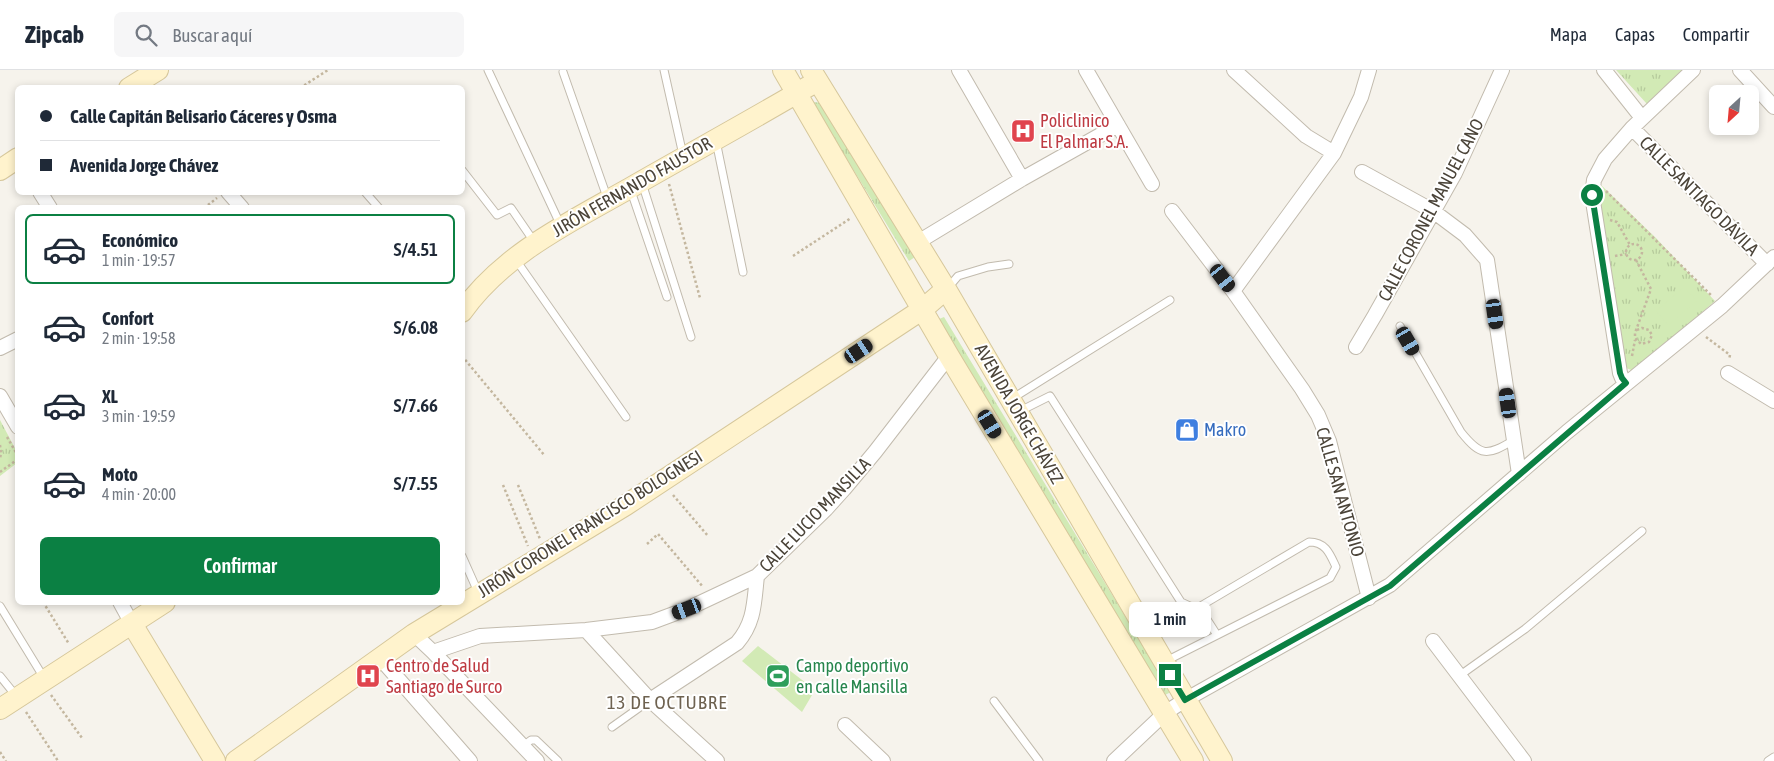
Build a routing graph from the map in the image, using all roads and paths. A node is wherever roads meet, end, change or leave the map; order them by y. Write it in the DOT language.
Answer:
graph roads {
  1 [pos="328,70"];
  2 [pos="488,70"];
  3 [pos="664,70"];
  4 [pos="783,70"];
  5 [pos="959,70"];
  6 [pos="1086,70"];
  7 [pos="1369,70"];
  8 [pos="1502,70"];
  9 [pos="1604,70"];
  10 [pos="1693,70"];
  11 [pos="1740,70"];
  12 [pos="1238,71"];
  13 [pos="563,72"];
  14 [pos="814,75"];
  15 [pos="152,78"];
  16 [pos="136,85"];
  17 [pos="305,85"];
  18 [pos="797,93"];
  19 [pos="1774,107"];
  20 [pos="1642,118"];
  21 [pos="1118,125"];
  22 [pos="1632,128"];
  23 [pos="715,140"];
  24 [pos="1334,153"];
  25 [pos="684,158"];
  26 [pos="664,168"];
  27 [pos="1362,172"];
  28 [pos="465,174"];
  29 [pos="1022,179"];
  30 [pos="1594,180"];
  31 [pos="1152,184"];
  32 [pos="636,185"];
  33 [pos="223,195"];
  34 [pos="608,200"];
  35 [pos="208,205"];
  36 [pos="238,205"];
  37 [pos="865,209"];
  38 [pos="1172,211"];
  39 [pos="1433,211"];
  40 [pos="1604,218"];
  41 [pos="561,226"];
  42 [pos="918,242"];
  43 [pos="536,243"];
  44 [pos="1630,245"];
  45 [pos="1626,254"];
  46 [pos="793,256"];
  47 [pos="515,257"];
  48 [pos="1610,257"];
  49 [pos="1636,260"];
  50 [pos="1770,261"];
  51 [pos="1009,264"];
  52 [pos="743,272"];
  53 [pos="946,290"];
  54 [pos="1233,291"];
  55 [pos="667,297"];
  56 [pos="700,298"];
  57 [pos="1170,300"];
  58 [pos="1722,306"];
  59 [pos="465,307"];
  60 [pos="923,309"];
  61 [pos="1400,326"];
  62 [pos="1694,328"];
  63 [pos="1637,330"];
  64 [pos="691,338"];
  65 [pos="15,340"];
  66 [pos="1356,347"];
  67 [pos="0,348"];
  68 [pos="949,356"];
  69 [pos="465,360"];
  70 [pos="1728,374"];
  71 [pos="1626,383"];
  72 [pos="0,396"];
  73 [pos="1774,401"];
  74 [pos="1014,406"];
  75 [pos="626,417"];
  76 [pos="11,429"];
  77 [pos="1514,439"];
  78 [pos="0,445"];
  79 [pos="15,446"];
  80 [pos="545,456"];
  81 [pos="0,458"];
  82 [pos="15,460"];
  83 [pos="0,472"];
  84 [pos="1519,474"];
  85 [pos="662,481"];
  86 [pos="503,485"];
  87 [pos="518,485"];
  88 [pos="1642,531"];
  89 [pos="708,536"];
  90 [pos="647,544"];
  91 [pos="540,557"];
  92 [pos="465,563"];
  93 [pos="757,576"];
  94 [pos="478,594"];
  95 [pos="712,597"];
  96 [pos="1369,598"];
  97 [pos="465,602"];
  98 [pos="46,605"];
  99 [pos="122,605"];
  100 [pos="160,605"];
  101 [pos="460,605"];
  102 [pos="0,606"];
  103 [pos="1199,607"];
  104 [pos="132,624"];
  105 [pos="586,630"];
  106 [pos="414,634"];
  107 [pos="1217,635"];
  108 [pos="1433,641"];
  109 [pos="433,652"];
  110 [pos="380,658"];
  111 [pos="78,659"];
  112 [pos="1163,662"];
  113 [pos="0,676"];
  114 [pos="1459,677"];
  115 [pos="43,681"];
  116 [pos="18,698"];
  117 [pos="650,700"];
  118 [pos="1185,700"];
  119 [pos="994,701"];
  120 [pos="0,709"];
  121 [pos="1165,713"];
  122 [pos="846,725"];
  123 [pos="612,727"];
  124 [pos="82,738"];
  125 [pos="523,746"];
  126 [pos="0,752"];
  127 [pos="1774,757"];
  128 [pos="1190,759"];
  129 [pos="6,761"];
  130 [pos="58,761"];
  131 [pos="215,761"];
  132 [pos="236,761"];
  133 [pos="470,761"];
  134 [pos="537,761"];
  135 [pos="558,761"];
  136 [pos="717,761"];
  137 [pos="883,761"];
  138 [pos="1038,761"];
  139 [pos="1114,761"];
  140 [pos="1222,761"];
  141 [pos="1524,761"];
  142 [pos="1768,761"];
  1 -- 17 [label="path"];
  2 -- 41 [label="lane"];
  3 -- 25 [label="lane"];
  4 -- 18 [label="street, AVENIDA JORGE CHÁVEZ"];
  5 -- 29 [label="street"];
  6 -- 21 [label="street"];
  7 -- 24 [label="street"];
  8 -- 39 [label="street, CALLE CORONEL MANUEL CANO"];
  9 -- 20 [label="street"];
  10 -- 20 [label="street"];
  11 -- 19 [label="street"];
  12 -- 24 [label="street"];
  13 -- 34 [label="lane"];
  14 -- 18 [label="street, JIRÓN FERNANDO FAUSTOR"];
  14 -- 42 [label="street, AVENIDA JORGE CHÁVEZ"];
  15 -- 16 [label="street"];
  18 -- 23 [label="street, JIRÓN FERNANDO FAUSTOR"];
  18 -- 37 [label="street, AVENIDA JORGE CHÁVEZ"];
  20 -- 22 [label="street"];
  21 -- 29 [label="street"];
  21 -- 31 [label="street"];
  22 -- 30 [label="street"];
  22 -- 50 [label="street, CALLE SANTIAGO DÁVILA"];
  23 -- 25 [label="street, JIRÓN FERNANDO FAUSTOR"];
  23 -- 52 [label="lane"];
  24 -- 54 [label="street"];
  25 -- 26 [label="street, JIRÓN FERNANDO FAUSTOR"];
  26 -- 32 [label="street, JIRÓN FERNANDO FAUSTOR"];
  26 -- 56 [label="path"];
  27 -- 39 [label="street"];
  28 -- 43 [label="lane"];
  29 -- 42 [label="street"];
  30 -- 58 [label="path"];
  30 -- 71 [label="street"];
  32 -- 34 [label="street, JIRÓN FERNANDO FAUSTOR"];
  32 -- 55 [label="lane"];
  32 -- 64 [label="lane"];
  33 -- 35 [label="path"];
  33 -- 36 [label="street"];
  34 -- 41 [label="street, JIRÓN FERNANDO FAUSTOR"];
  37 -- 46 [label="path"];
  37 -- 60 [label="street, AVENIDA JORGE CHÁVEZ"];
  38 -- 54 [label="street, CALLE SAN ANTONIO"];
  39 -- 66 [label="street, CALLE CORONEL MANUEL CANO"];
  39 -- 77 [label="street"];
  40 -- 44 [label="path"];
  41 -- 43 [label="street, JIRÓN FERNANDO FAUSTOR"];
  42 -- 53 [label="street, AVENIDA JORGE CHÁVEZ"];
  43 -- 47 [label="street, JIRÓN FERNANDO FAUSTOR"];
  44 -- 45 [label="path"];
  44 -- 49 [label="path"];
  45 -- 48 [label="path"];
  45 -- 49 [label="path"];
  47 -- 59 [label="street, JIRÓN FERNANDO FAUSTOR"];
  47 -- 75 [label="lane"];
  49 -- 63 [label="path"];
  50 -- 58 [label="street"];
  51 -- 53 [label="lane"];
  53 -- 60 [label="street, JIRÓN CORONEL FRANCISCO BOLOGNESI"];
  53 -- 74 [label="street, AVENIDA JORGE CHÁVEZ"];
  54 -- 96 [label="street, CALLE SAN ANTONIO"];
  57 -- 74 [label="lane"];
  58 -- 62 [label="street"];
  60 -- 68 [label="street, AVENIDA JORGE CHÁVEZ"];
  60 -- 85 [label="street, JIRÓN CORONEL FRANCISCO BOLOGNESI"];
  61 -- 77 [label="lane"];
  62 -- 70 [label="path"];
  62 -- 71 [label="street"];
  63 -- 63 [label="path"];
  65 -- 67 [label="street"];
  68 -- 93 [label="street, CALLE LUCIO MANSILLA"];
  68 -- 121 [label="street, AVENIDA JORGE CHÁVEZ"];
  69 -- 80 [label="path"];
  70 -- 73 [label="street"];
  71 -- 84 [label="street"];
  72 -- 76 [label="street"];
  74 -- 103 [label="lane"];
  74 -- 112 [label="street, AVENIDA JORGE CHÁVEZ"];
  76 -- 79 [label="path"];
  77 -- 84 [label="street"];
  78 -- 81 [label="path"];
  82 -- 83 [label="path"];
  84 -- 96 [label="street"];
  85 -- 89 [label="path"];
  85 -- 91 [label="street, JIRÓN CORONEL FRANCISCO BOLOGNESI"];
  86 -- 91 [label="path"];
  87 -- 91 [label="path"];
  88 -- 114 [label="lane"];
  90 -- 95 [label="path"];
  91 -- 94 [label="street, JIRÓN CORONEL FRANCISCO BOLOGNESI"];
  92 -- 94 [label="lane"];
  93 -- 95 [label="street, CALLE LUCIO MANSILLA"];
  93 -- 117 [label="street"];
  94 -- 97 [label="street, JIRÓN CORONEL FRANCISCO BOLOGNESI"];
  95 -- 105 [label="street, CALLE LUCIO MANSILLA"];
  96 -- 118 [label="street"];
  98 -- 111 [label="path"];
  99 -- 104 [label="street"];
  100 -- 104 [label="street"];
  101 -- 106 [label="street, JIRÓN CORONEL FRANCISCO BOLOGNESI"];
  102 -- 115 [label="lane"];
  103 -- 107 [label="lane"];
  103 -- 107 [label="lane"];
  104 -- 111 [label="street"];
  104 -- 131 [label="street"];
  105 -- 109 [label="street, CALLE LUCIO MANSILLA"];
  105 -- 117 [label="street"];
  106 -- 109 [label="street"];
  106 -- 110 [label="street, JIRÓN CORONEL FRANCISCO BOLOGNESI"];
  107 -- 112 [label="lane"];
  108 -- 114 [label="street"];
  109 -- 125 [label="street"];
  110 -- 132 [label="street, JIRÓN CORONEL FRANCISCO BOLOGNESI"];
  110 -- 133 [label="street"];
  111 -- 115 [label="street"];
  112 -- 118 [label="street, AVENIDA JORGE CHÁVEZ"];
  113 -- 116 [label="lane"];
  114 -- 141 [label="street"];
  115 -- 116 [label="street"];
  115 -- 124 [label="path"];
  116 -- 120 [label="street"];
  116 -- 130 [label="path"];
  117 -- 123 [label="lane"];
  117 -- 136 [label="street"];
  118 -- 121 [label="street"];
  118 -- 140 [label="street, AVENIDA JORGE CHÁVEZ"];
  119 -- 138 [label="lane"];
  121 -- 128 [label="street, AVENIDA JORGE CHÁVEZ"];
  121 -- 139 [label="street"];
  122 -- 137 [label="street"];
  125 -- 134 [label="street"];
  125 -- 135 [label="lane"];
  126 -- 129 [label="path"];
  127 -- 142 [label="lane"];
}
